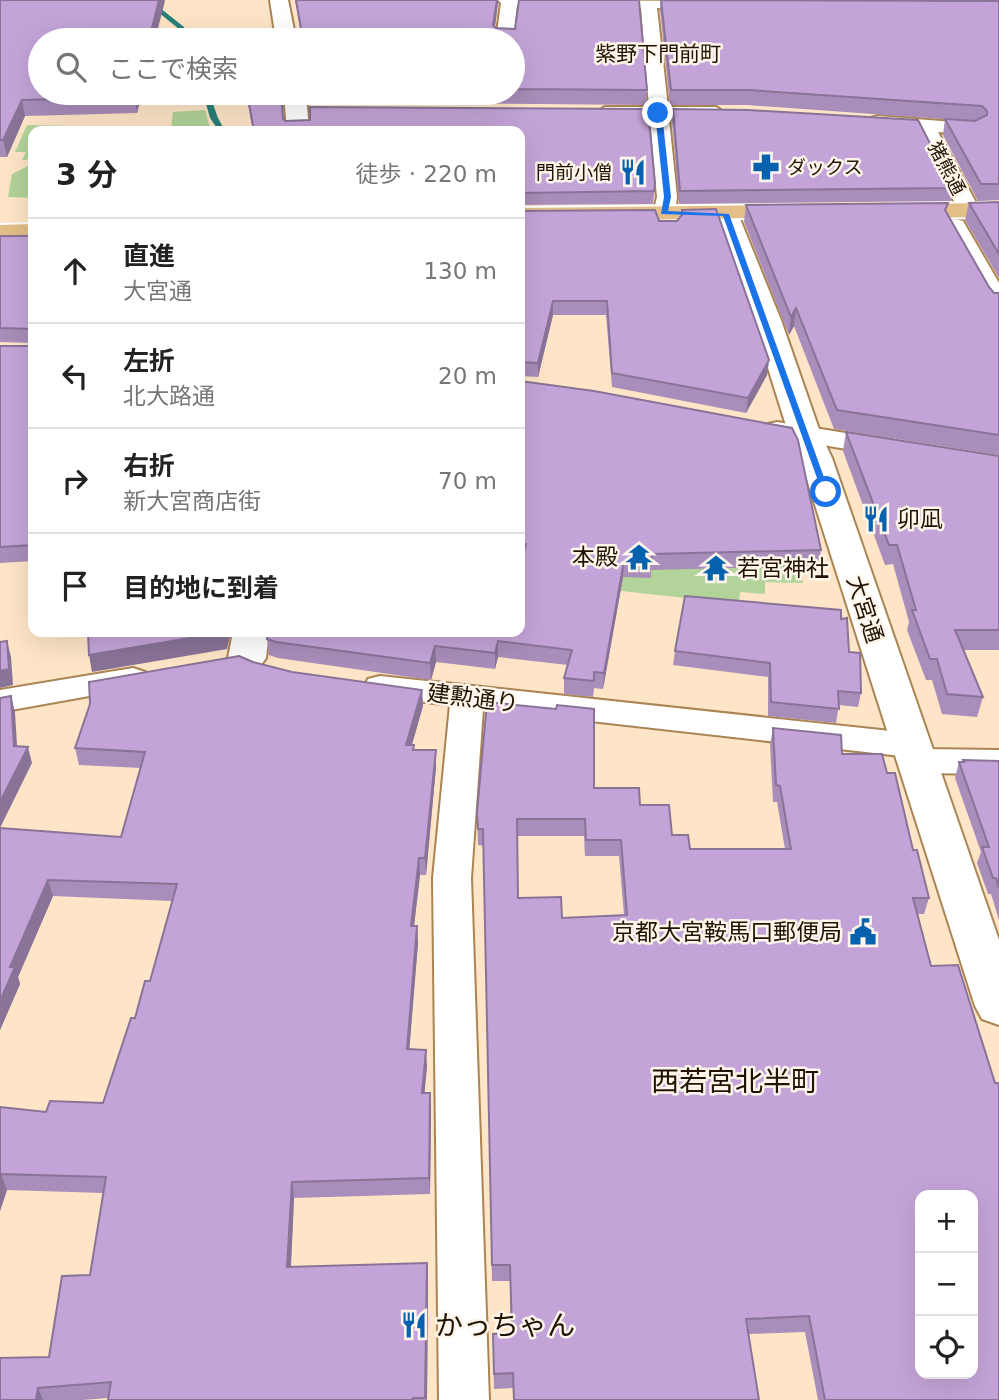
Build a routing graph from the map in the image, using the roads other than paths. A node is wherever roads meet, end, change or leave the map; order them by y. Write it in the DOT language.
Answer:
graph roads {
  1 [pos="279,0"];
  2 [pos="507,0"];
  3 [pos="648,1"];
  4 [pos="727,4"];
  5 [pos="284,28"];
  6 [pos="506,28"];
  7 [pos="591,113"];
  8 [pos="658,113"];
  9 [pos="734,114"];
  10 [pos="855,119"];
  11 [pos="925,126"];
  12 [pos="972,128"];
  13 [pos="999,210"];
  14 [pos="525,215"];
  15 [pos="0,217"];
  16 [pos="28,217"];
  17 [pos="962,218"];
  18 [pos="821,219"];
  19 [pos="875,219"];
  20 [pos="666,220"];
  21 [pos="728,220"];
  22 [pos="999,226"];
  23 [pos="525,227"];
  24 [pos="28,232"];
  25 [pos="0,233"];
  26 [pos="999,303"];
  27 [pos="751,425"];
  28 [pos="805,435"];
  29 [pos="908,451"];
  30 [pos="167,673"];
  31 [pos="348,682"];
  32 [pos="467,698"];
  33 [pos="0,701"];
  34 [pos="912,753"];
  35 [pos="999,762"];
  36 [pos="999,1006"];
  37 [pos="464,1400"];
  1 -- 5 [label="street"];
  2 -- 3 [label="street"];
  2 -- 6 [label="street"];
  3 -- 4 [label="street"];
  3 -- 8 [label="street"];
  7 -- 8 [label="street"];
  8 -- 9 [label="street"];
  8 -- 20 [label="street"];
  10 -- 11 [label="street"];
  11 -- 12 [label="street"];
  11 -- 17 [label="street, 猪熊通"];
  13 -- 17 [label="main road"];
  14 -- 20 [label="main road"];
  15 -- 16 [label="main road"];
  17 -- 19 [label="main road"];
  17 -- 22 [label="main road"];
  17 -- 26 [label="street, 猪熊通"];
  18 -- 21 [label="main road"];
  20 -- 21 [label="main road"];
  20 -- 23 [label="main road"];
  21 -- 28 [label="street, 大宮通"];
  24 -- 25 [label="main road"];
  27 -- 28 [label="street"];
  28 -- 29 [label="street"];
  28 -- 34 [label="street, 大宮通"];
  30 -- 33 [label="street"];
  31 -- 32 [label="street, 建勲通り"];
  32 -- 34 [label="street, 建勲通り"];
  32 -- 37 [label="street"];
  34 -- 35 [label="street, 建勲通り"];
  34 -- 36 [label="street, 大宮通"];
}
